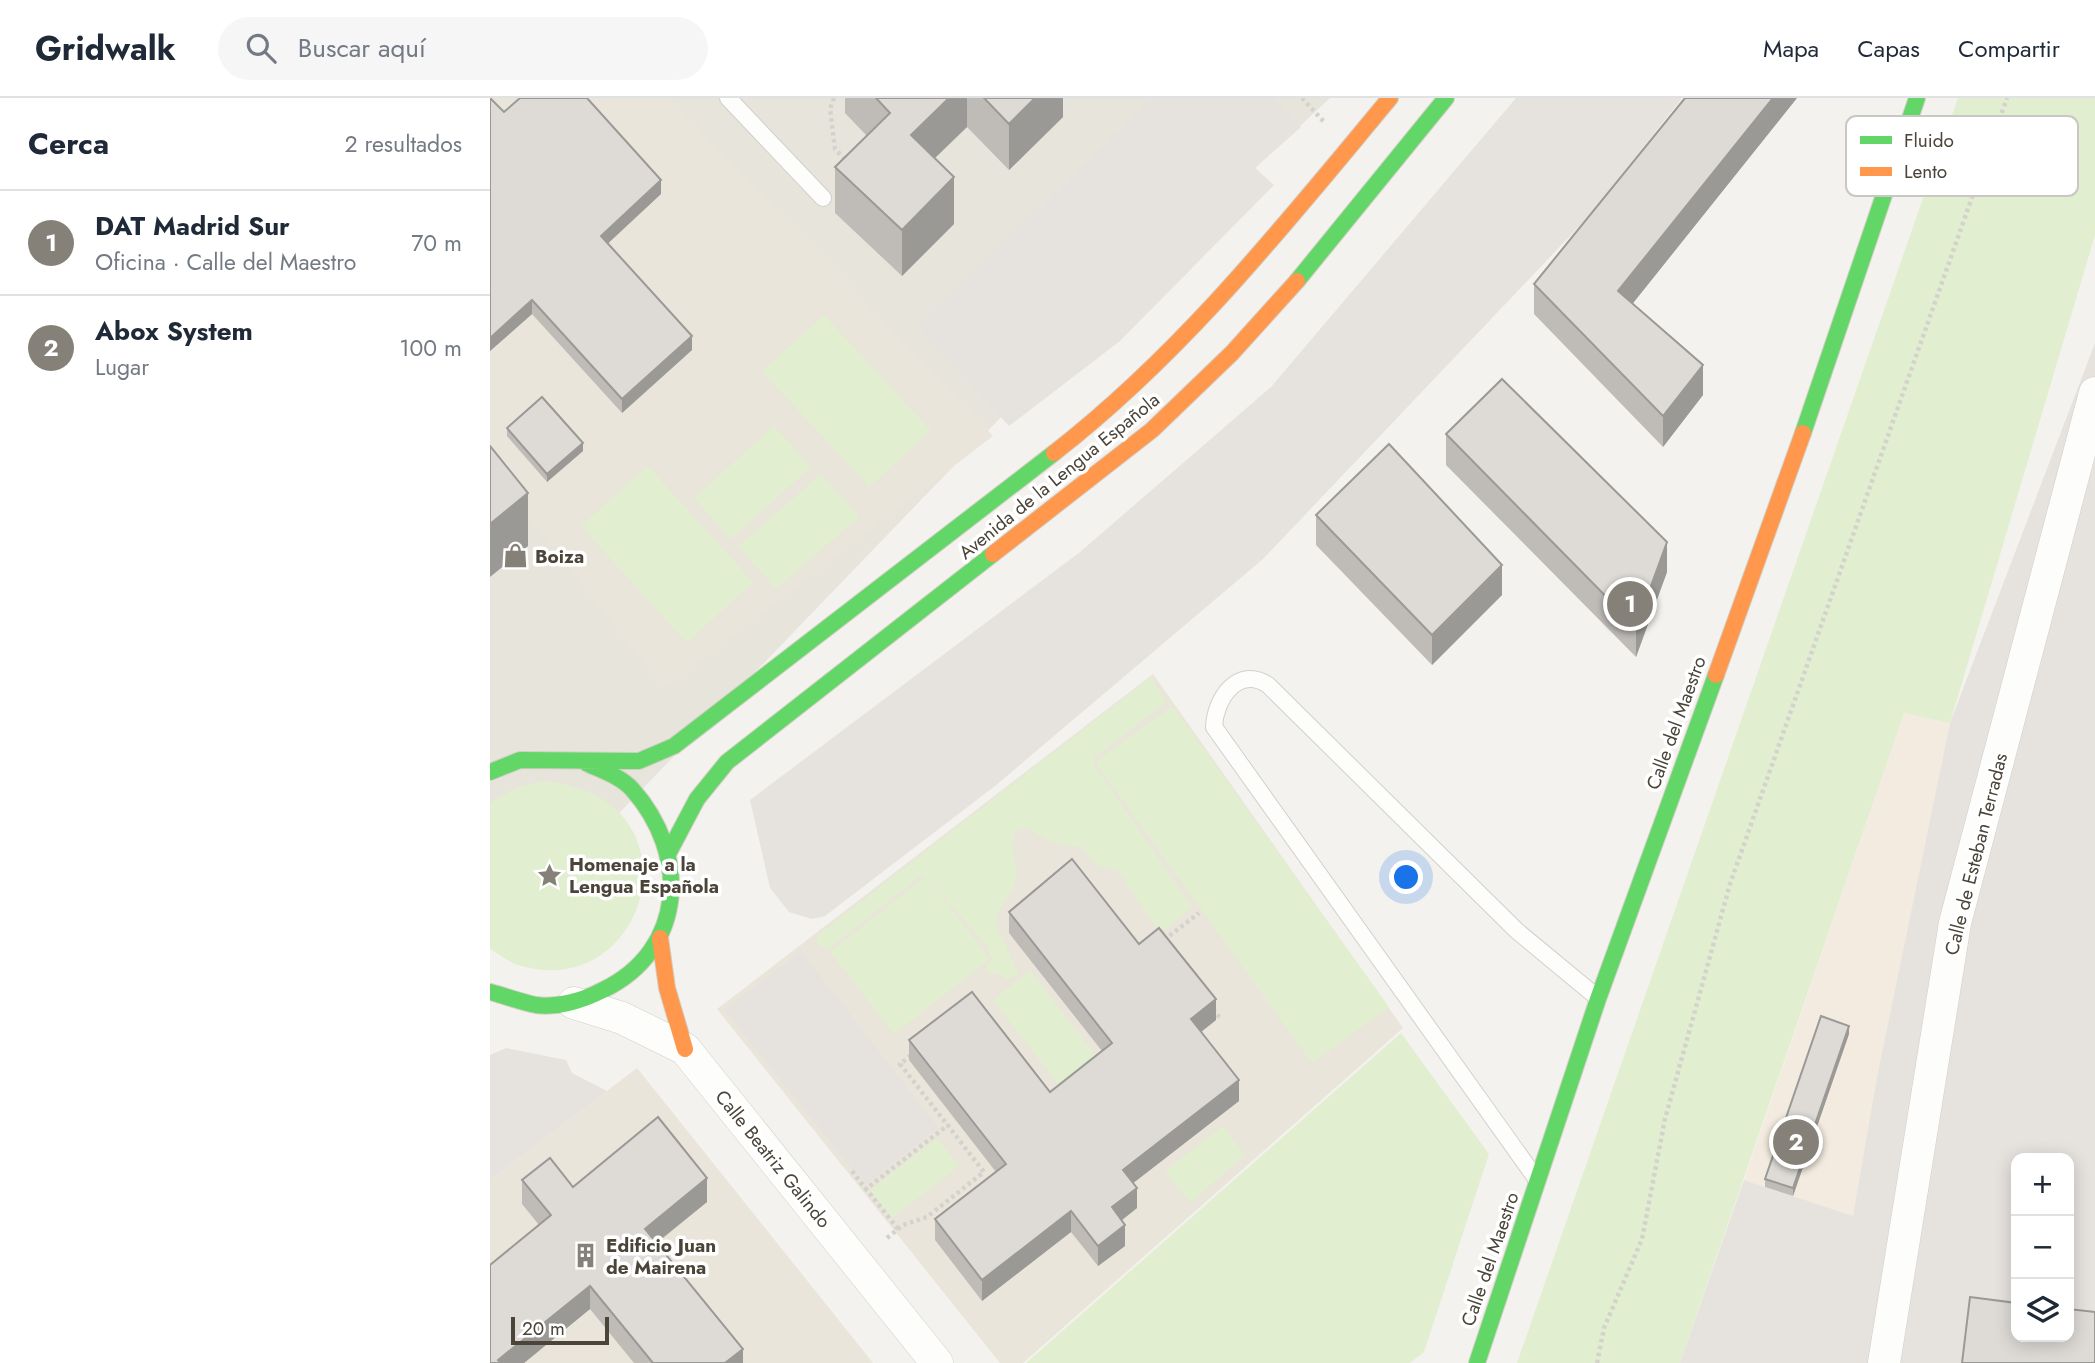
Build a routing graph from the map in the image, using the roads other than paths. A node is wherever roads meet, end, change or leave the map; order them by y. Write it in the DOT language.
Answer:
graph roads {
  1 [pos="728,98"];
  2 [pos="1391,98"];
  3 [pos="1446,98"];
  4 [pos="1917,98"];
  5 [pos="1911,116"];
  6 [pos="1884,196"];
  7 [pos="823,198"];
  8 [pos="2095,393"];
  9 [pos="490,749"];
  10 [pos="520,760"];
  11 [pos="580,761"];
  12 [pos="490,772"];
  13 [pos="669,852"];
  14 [pos="660,938"];
  15 [pos="490,992"];
  16 [pos="1598,999"];
  17 [pos="574,1003"];
  18 [pos="685,1049"];
  19 [pos="1538,1182"];
  20 [pos="937,1363"];
  21 [pos="1477,1363"];
  22 [pos="1884,1363"];
  1 -- 7 [label="lane"];
  2 -- 11 [label="main road, Avenida de la Lengua Española"];
  3 -- 13 [label="main road, Avenida de la Lengua Española"];
  4 -- 5 [label="main road, Calle del Maestro"];
  6 -- 16 [label="main road, Calle del Maestro"];
  8 -- 22 [label="street, Calle de Esteban Terradas"];
  9 -- 10 [label="street"];
  10 -- 11 [label="main road, Avenida de la Lengua Española"];
  10 -- 12 [label="main road"];
  11 -- 13 [label="main road"];
  13 -- 14 [label="main road"];
  14 -- 17 [label="main road"];
  14 -- 18 [label="main road"];
  15 -- 17 [label="main road"];
  16 -- 19 [label="main road, Calle del Maestro"];
  16 -- 19 [label="lane"];
  17 -- 18 [label="street, Calle Beatriz Galindo"];
  18 -- 20 [label="street, Calle Beatriz Galindo"];
  19 -- 21 [label="main road, Calle del Maestro"];
}
